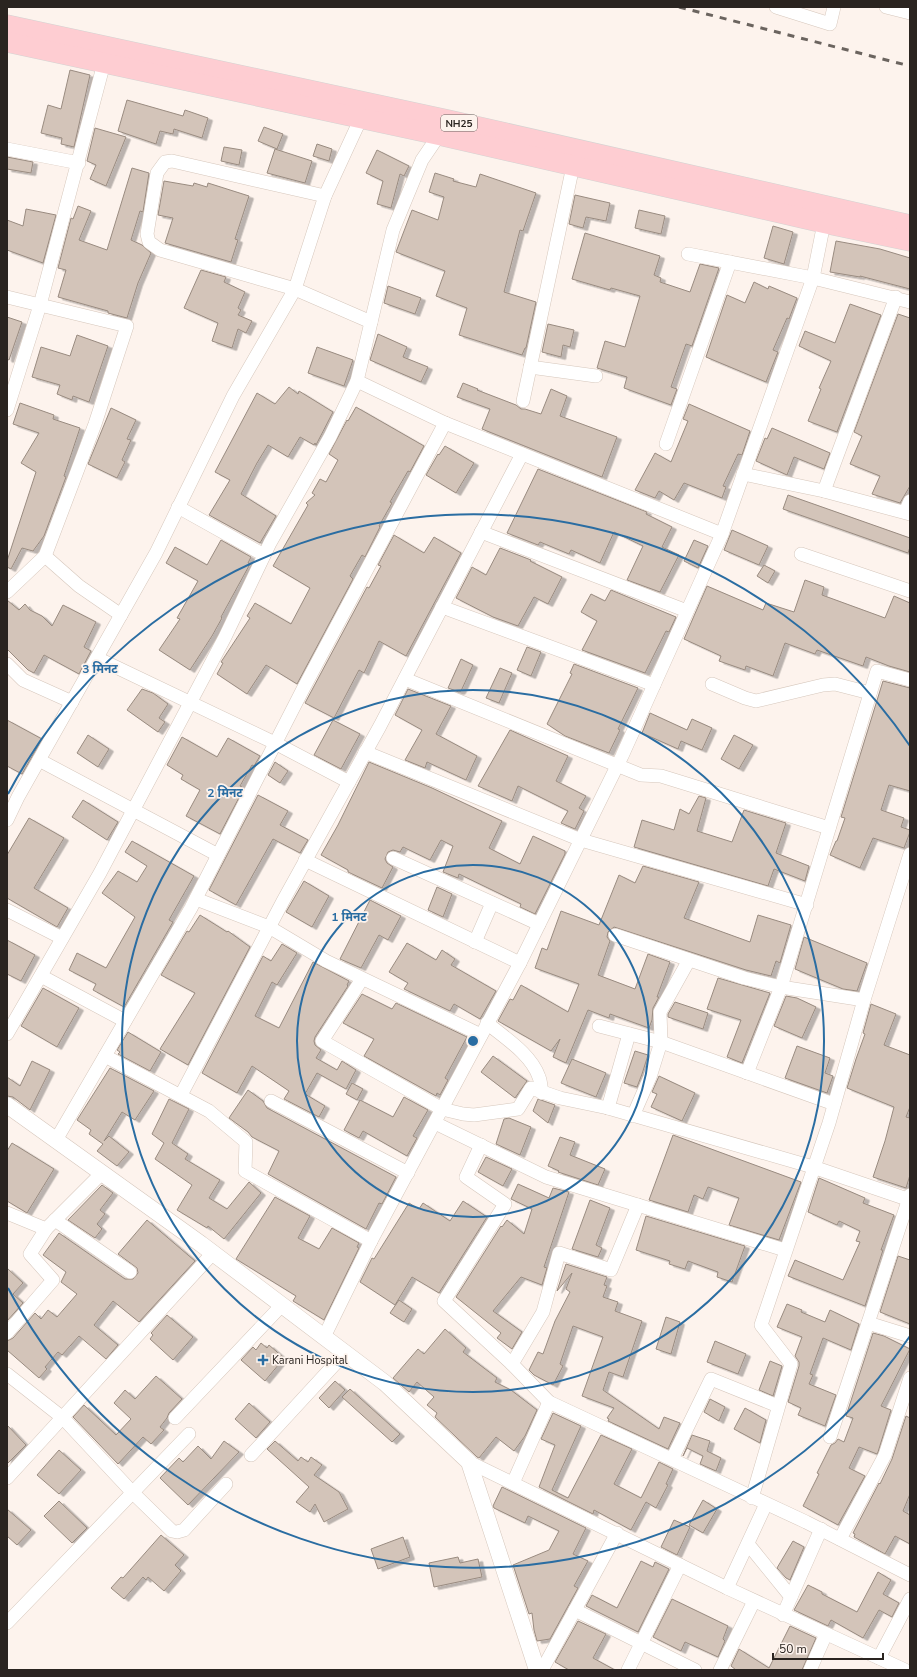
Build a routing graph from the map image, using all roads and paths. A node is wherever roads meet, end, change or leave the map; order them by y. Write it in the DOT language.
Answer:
graph roads {
  1 [pos="776,7"];
  2 [pos="834,7"];
  3 [pos="886,7"];
  4 [pos="910,14"];
  5 [pos="7,25"];
  6 [pos="7,42"];
  7 [pos="104,63"];
  8 [pos="361,118"];
  9 [pos="439,135"];
  10 [pos="7,149"];
  11 [pos="78,163"];
  12 [pos="573,166"];
  13 [pos="325,196"];
  14 [pos="824,223"];
  15 [pos="910,225"];
  16 [pos="910,241"];
  17 [pos="688,254"];
  18 [pos="730,262"];
  19 [pos="813,278"];
  20 [pos="294,289"];
  21 [pos="7,297"];
  22 [pos="896,298"];
  23 [pos="910,302"];
  24 [pos="40,305"];
  25 [pos="371,322"];
  26 [pos="530,367"];
  27 [pos="596,376"];
  28 [pos="357,380"];
  29 [pos="523,402"];
  30 [pos="7,410"];
  31 [pos="445,423"];
  32 [pos="666,444"];
  33 [pos="522,454"];
  34 [pos="743,474"];
  35 [pos="824,491"];
  36 [pos="178,507"];
  37 [pos="908,509"];
  38 [pos="481,532"];
  39 [pos="722,534"];
  40 [pos="801,554"];
  41 [pos="264,555"];
  42 [pos="45,556"];
  43 [pos="910,591"];
  44 [pos="7,592"];
  45 [pos="442,607"];
  46 [pos="687,611"];
  47 [pos="121,615"];
  48 [pos="97,658"];
  49 [pos="7,664"];
  50 [pos="405,679"];
  51 [pos="910,680"];
  52 [pos="712,684"];
  53 [pos="654,685"];
  54 [pos="870,693"];
  55 [pos="72,702"];
  56 [pos="190,702"];
  57 [pos="275,743"];
  58 [pos="366,752"];
  59 [pos="39,760"];
  60 [pos="617,767"];
  61 [pos="349,782"];
  62 [pos="133,810"];
  63 [pos="7,820"];
  64 [pos="829,828"];
  65 [pos="581,840"];
  66 [pos="910,854"];
  67 [pos="218,855"];
  68 [pos="393,858"];
  69 [pos="305,860"];
  70 [pos="196,899"];
  71 [pos="492,903"];
  72 [pos="807,905"];
  73 [pos="7,910"];
  74 [pos="539,924"];
  75 [pos="269,927"];
  76 [pos="615,935"];
  77 [pos="62,938"];
  78 [pos="475,942"];
  79 [pos="689,960"];
  80 [pos="520,963"];
  81 [pos="41,976"];
  82 [pos="362,979"];
  83 [pos="781,987"];
  84 [pos="864,1000"];
  85 [pos="125,1021"];
  86 [pos="487,1023"];
  87 [pos="599,1026"];
  88 [pos="7,1034"];
  89 [pos="629,1034"];
  90 [pos="481,1036"];
  91 [pos="661,1042"];
  92 [pos="106,1056"];
  93 [pos="747,1073"];
  94 [pos="542,1093"];
  95 [pos="180,1095"];
  96 [pos="271,1101"];
  97 [pos="834,1104"];
  98 [pos="7,1105"];
  99 [pos="608,1108"];
  100 [pos="442,1109"];
  101 [pos="633,1116"];
  102 [pos="435,1123"];
  103 [pos="56,1140"];
  104 [pos="481,1145"];
  105 [pos="813,1167"];
  106 [pos="102,1173"];
  107 [pos="408,1173"];
  108 [pos="910,1199"];
  109 [pos="638,1205"];
  110 [pos="7,1213"];
  111 [pos="50,1225"];
  112 [pos="371,1241"];
  113 [pos="785,1250"];
  114 [pos="213,1253"];
  115 [pos="130,1272"];
  116 [pos="282,1305"];
  117 [pos="868,1323"];
  118 [pos="7,1333"];
  119 [pos="910,1336"];
  120 [pos="324,1337"];
  121 [pos="345,1353"];
  122 [pos="512,1364"];
  123 [pos="7,1374"];
  124 [pos="910,1378"];
  125 [pos="549,1402"];
  126 [pos="778,1406"];
  127 [pos="63,1418"];
  128 [pos="175,1418"];
  129 [pos="189,1434"];
  130 [pos="830,1437"];
  131 [pos="251,1454"];
  132 [pos="672,1459"];
  133 [pos="469,1462"];
  134 [pos="7,1478"];
  135 [pos="513,1483"];
  136 [pos="226,1484"];
  137 [pos="133,1493"];
  138 [pos="752,1498"];
  139 [pos="766,1504"];
  140 [pos="821,1529"];
  141 [pos="617,1534"];
  142 [pos="840,1539"];
  143 [pos="748,1544"];
  144 [pos="680,1565"];
  145 [pos="910,1575"];
  146 [pos="727,1588"];
  147 [pos="791,1597"];
  148 [pos="910,1599"];
  149 [pos="754,1601"];
  150 [pos="575,1610"];
  151 [pos="783,1615"];
  152 [pos="7,1623"];
  153 [pos="826,1634"];
  154 [pos="641,1643"];
  155 [pos="879,1658"];
  156 [pos="900,1669"];
  157 [pos="537,1670"];
  158 [pos="542,1670"];
  159 [pos="628,1670"];
  160 [pos="695,1670"];
  161 [pos="720,1670"];
  162 [pos="810,1670"];
  1 -- 2 [label="street"];
  3 -- 4 [label="street"];
  5 -- 15 [label="main road, NH25"];
  6 -- 7 [label="main road, NH25"];
  7 -- 8 [label="main road, NH25"];
  7 -- 11 [label="street"];
  8 -- 9 [label="main road, NH25"];
  8 -- 13 [label="street"];
  9 -- 12 [label="main road, NH25"];
  9 -- 25 [label="street"];
  10 -- 11 [label="street"];
  11 -- 24 [label="street"];
  12 -- 14 [label="main road, NH25"];
  12 -- 26 [label="street"];
  13 -- 20 [label="street"];
  13 -- 20 [label="street"];
  14 -- 16 [label="main road, NH25"];
  14 -- 19 [label="street"];
  17 -- 18 [label="street"];
  18 -- 19 [label="street"];
  18 -- 32 [label="street"];
  19 -- 22 [label="street"];
  19 -- 34 [label="street"];
  20 -- 25 [label="street"];
  20 -- 36 [label="street"];
  21 -- 24 [label="street"];
  22 -- 23 [label="street"];
  22 -- 35 [label="street"];
  24 -- 30 [label="street"];
  24 -- 42 [label="street"];
  25 -- 28 [label="street"];
  26 -- 27 [label="street"];
  26 -- 29 [label="street"];
  28 -- 31 [label="street"];
  28 -- 41 [label="street"];
  31 -- 33 [label="street"];
  31 -- 57 [label="street"];
  33 -- 38 [label="street"];
  33 -- 39 [label="street"];
  34 -- 35 [label="street"];
  34 -- 39 [label="street"];
  35 -- 37 [label="street"];
  36 -- 41 [label="street"];
  36 -- 47 [label="street"];
  38 -- 45 [label="street"];
  38 -- 46 [label="street"];
  39 -- 46 [label="street"];
  40 -- 43 [label="street"];
  41 -- 56 [label="street"];
  42 -- 44 [label="street"];
  42 -- 47 [label="street"];
  45 -- 50 [label="street"];
  45 -- 53 [label="street"];
  46 -- 53 [label="street"];
  47 -- 48 [label="street"];
  48 -- 55 [label="street"];
  48 -- 56 [label="street"];
  49 -- 55 [label="street"];
  50 -- 58 [label="street"];
  50 -- 60 [label="street"];
  51 -- 54 [label="street"];
  52 -- 54 [label="street"];
  53 -- 60 [label="street"];
  54 -- 64 [label="street"];
  55 -- 59 [label="street"];
  56 -- 57 [label="street"];
  56 -- 62 [label="street"];
  57 -- 61 [label="street"];
  57 -- 67 [label="street"];
  58 -- 61 [label="street"];
  58 -- 65 [label="street"];
  59 -- 62 [label="street"];
  59 -- 63 [label="street"];
  60 -- 64 [label="street"];
  60 -- 65 [label="street"];
  61 -- 69 [label="street"];
  62 -- 67 [label="street"];
  62 -- 77 [label="street"];
  64 -- 72 [label="street"];
  65 -- 72 [label="street"];
  65 -- 74 [label="street"];
  66 -- 84 [label="street"];
  67 -- 70 [label="street"];
  68 -- 71 [label="street"];
  69 -- 75 [label="street"];
  69 -- 78 [label="street"];
  70 -- 75 [label="street"];
  70 -- 85 [label="street"];
  71 -- 74 [label="street"];
  71 -- 78 [label="street"];
  72 -- 83 [label="street"];
  73 -- 77 [label="street"];
  74 -- 80 [label="street"];
  75 -- 82 [label="street"];
  75 -- 95 [label="street"];
  76 -- 79 [label="street"];
  77 -- 81 [label="street"];
  78 -- 80 [label="street"];
  79 -- 83 [label="street"];
  79 -- 91 [label="street"];
  80 -- 86 [label="street"];
  81 -- 85 [label="street"];
  81 -- 88 [label="street"];
  82 -- 90 [label="street"];
  82 -- 100 [label="street"];
  83 -- 84 [label="street"];
  83 -- 93 [label="street"];
  84 -- 97 [label="street"];
  85 -- 92 [label="street"];
  86 -- 90 [label="street"];
  86 -- 94 [label="street"];
  87 -- 89 [label="street"];
  89 -- 91 [label="street"];
  89 -- 99 [label="street"];
  90 -- 100 [label="street"];
  91 -- 93 [label="street"];
  91 -- 101 [label="street"];
  92 -- 95 [label="street"];
  92 -- 103 [label="street"];
  93 -- 97 [label="street"];
  94 -- 99 [label="street"];
  94 -- 100 [label="street"];
  95 -- 112 [label="street"];
  96 -- 107 [label="street"];
  97 -- 105 [label="street"];
  98 -- 103 [label="street"];
  99 -- 101 [label="street"];
  100 -- 102 [label="street"];
  101 -- 105 [label="street"];
  102 -- 104 [label="street"];
  102 -- 107 [label="street"];
  103 -- 106 [label="street"];
  104 -- 109 [label="street"];
  104 -- 122 [label="street"];
  105 -- 108 [label="street"];
  105 -- 113 [label="street"];
  106 -- 111 [label="street"];
  106 -- 114 [label="street"];
  107 -- 112 [label="street"];
  108 -- 117 [label="street"];
  109 -- 113 [label="street"];
  109 -- 122 [label="street"];
  110 -- 111 [label="street"];
  111 -- 115 [label="street"];
  111 -- 118 [label="street"];
  112 -- 120 [label="street"];
  113 -- 126 [label="street"];
  114 -- 116 [label="street"];
  114 -- 127 [label="street"];
  116 -- 120 [label="street"];
  116 -- 128 [label="street"];
  117 -- 119 [label="street"];
  117 -- 130 [label="street"];
  120 -- 121 [label="street"];
  121 -- 131 [label="street"];
  121 -- 133 [label="street"];
  122 -- 125 [label="street"];
  123 -- 127 [label="street"];
  124 -- 142 [label="street"];
  125 -- 132 [label="street"];
  125 -- 135 [label="street"];
  126 -- 132 [label="street"];
  126 -- 138 [label="street"];
  127 -- 134 [label="street"];
  127 -- 137 [label="street"];
  129 -- 137 [label="street"];
  132 -- 138 [label="street"];
  133 -- 135 [label="street"];
  133 -- 157 [label="street"];
  135 -- 141 [label="street"];
  136 -- 137 [label="street"];
  137 -- 152 [label="street"];
  138 -- 139 [label="street"];
  139 -- 140 [label="street"];
  139 -- 143 [label="street"];
  140 -- 142 [label="street"];
  140 -- 147 [label="street"];
  141 -- 144 [label="street"];
  141 -- 150 [label="street"];
  142 -- 145 [label="street"];
  143 -- 146 [label="street"];
  143 -- 147 [label="street"];
  144 -- 146 [label="street"];
  144 -- 154 [label="street"];
  146 -- 149 [label="street"];
  147 -- 151 [label="street"];
  148 -- 155 [label="street"];
  149 -- 151 [label="street"];
  149 -- 161 [label="street"];
  150 -- 154 [label="street"];
  150 -- 158 [label="street"];
  151 -- 153 [label="street"];
  153 -- 155 [label="street"];
  153 -- 162 [label="street"];
  154 -- 159 [label="street"];
  154 -- 160 [label="street"];
  155 -- 156 [label="street"];
}
